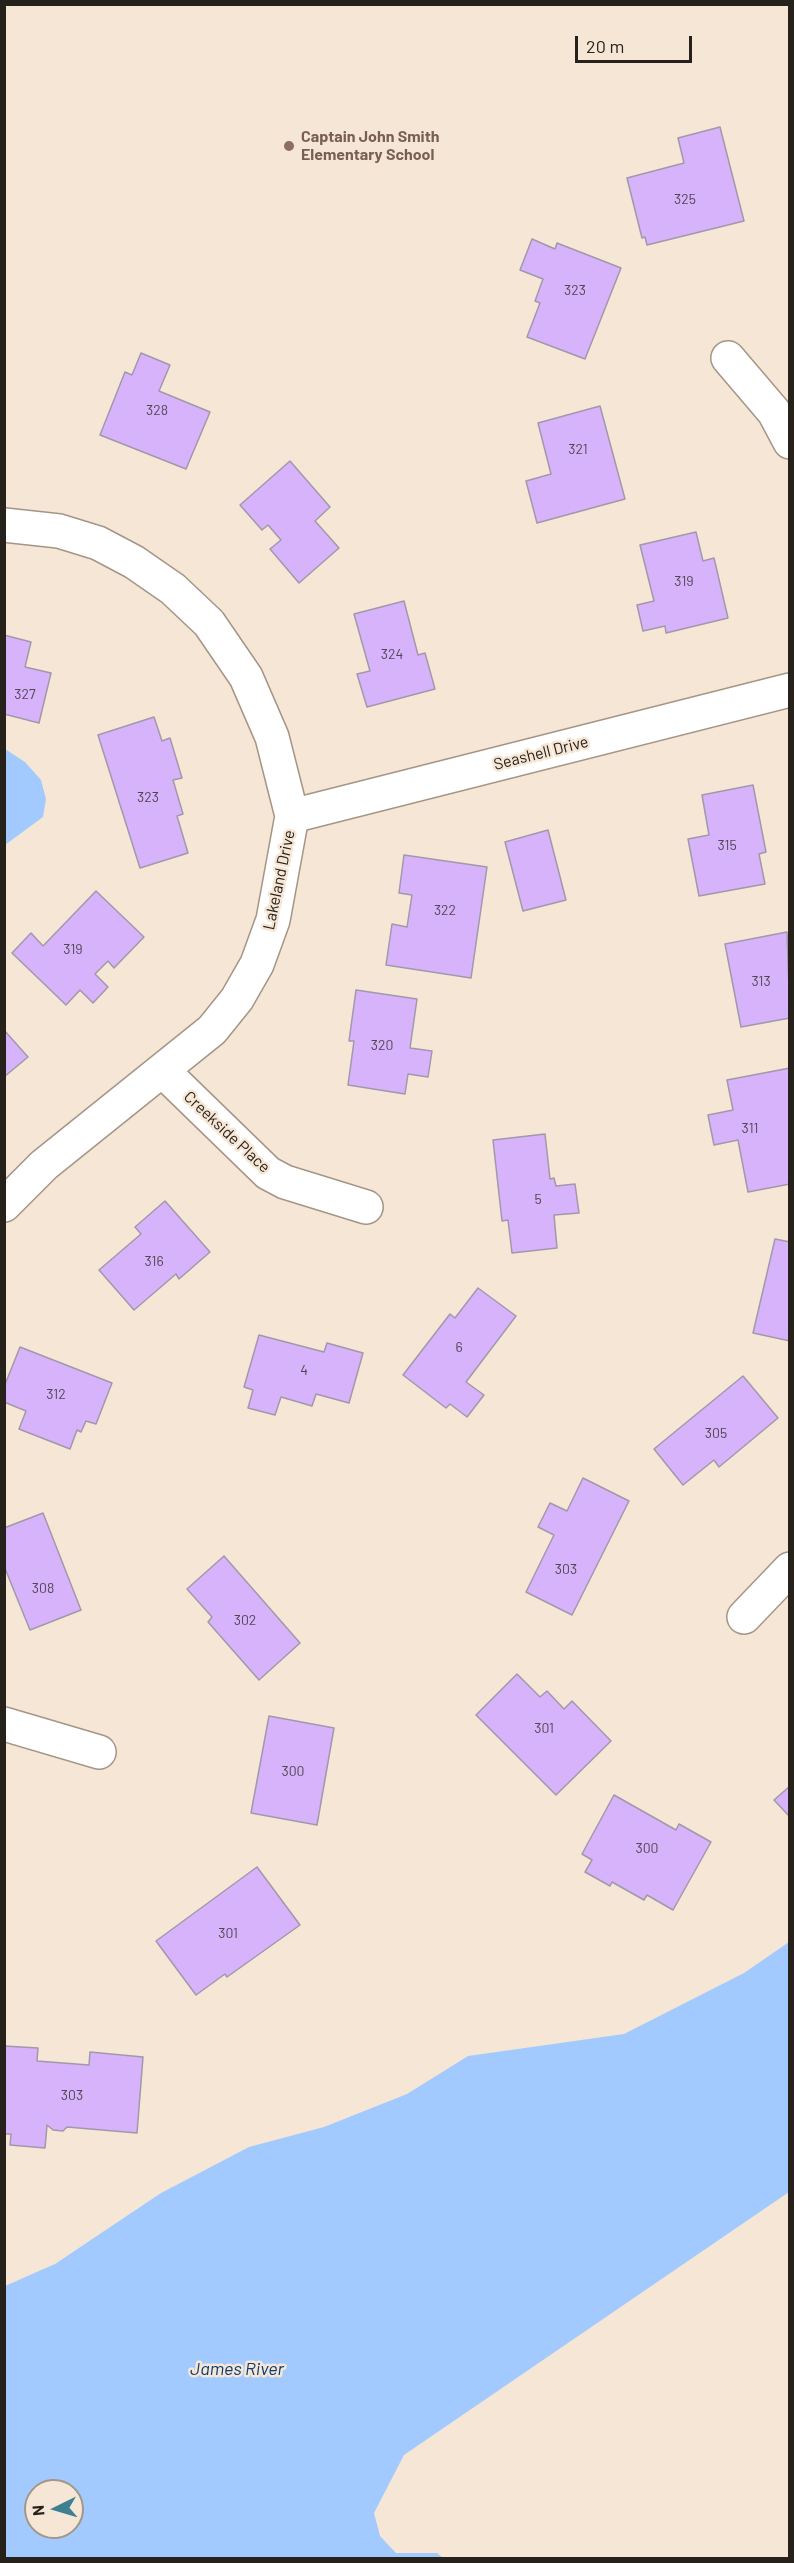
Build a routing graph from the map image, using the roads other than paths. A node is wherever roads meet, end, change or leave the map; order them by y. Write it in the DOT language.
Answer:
graph roads {
  1 [pos="728,358"];
  2 [pos="789,442"];
  3 [pos="4,525"];
  4 [pos="789,690"];
  5 [pos="292,816"];
  6 [pos="163,1071"];
  7 [pos="4,1205"];
  8 [pos="366,1207"];
  9 [pos="789,1569"];
  10 [pos="744,1617"];
  11 [pos="4,1725"];
  12 [pos="99,1752"];
  1 -- 2 [label="street"];
  3 -- 5 [label="street, Lakeland Drive"];
  4 -- 5 [label="street, Seashell Drive"];
  5 -- 6 [label="street, Lakeland Drive"];
  6 -- 7 [label="street, Lakeland Drive"];
  6 -- 8 [label="street, Creekside Place"];
  9 -- 10 [label="street"];
  11 -- 12 [label="street"];
}
